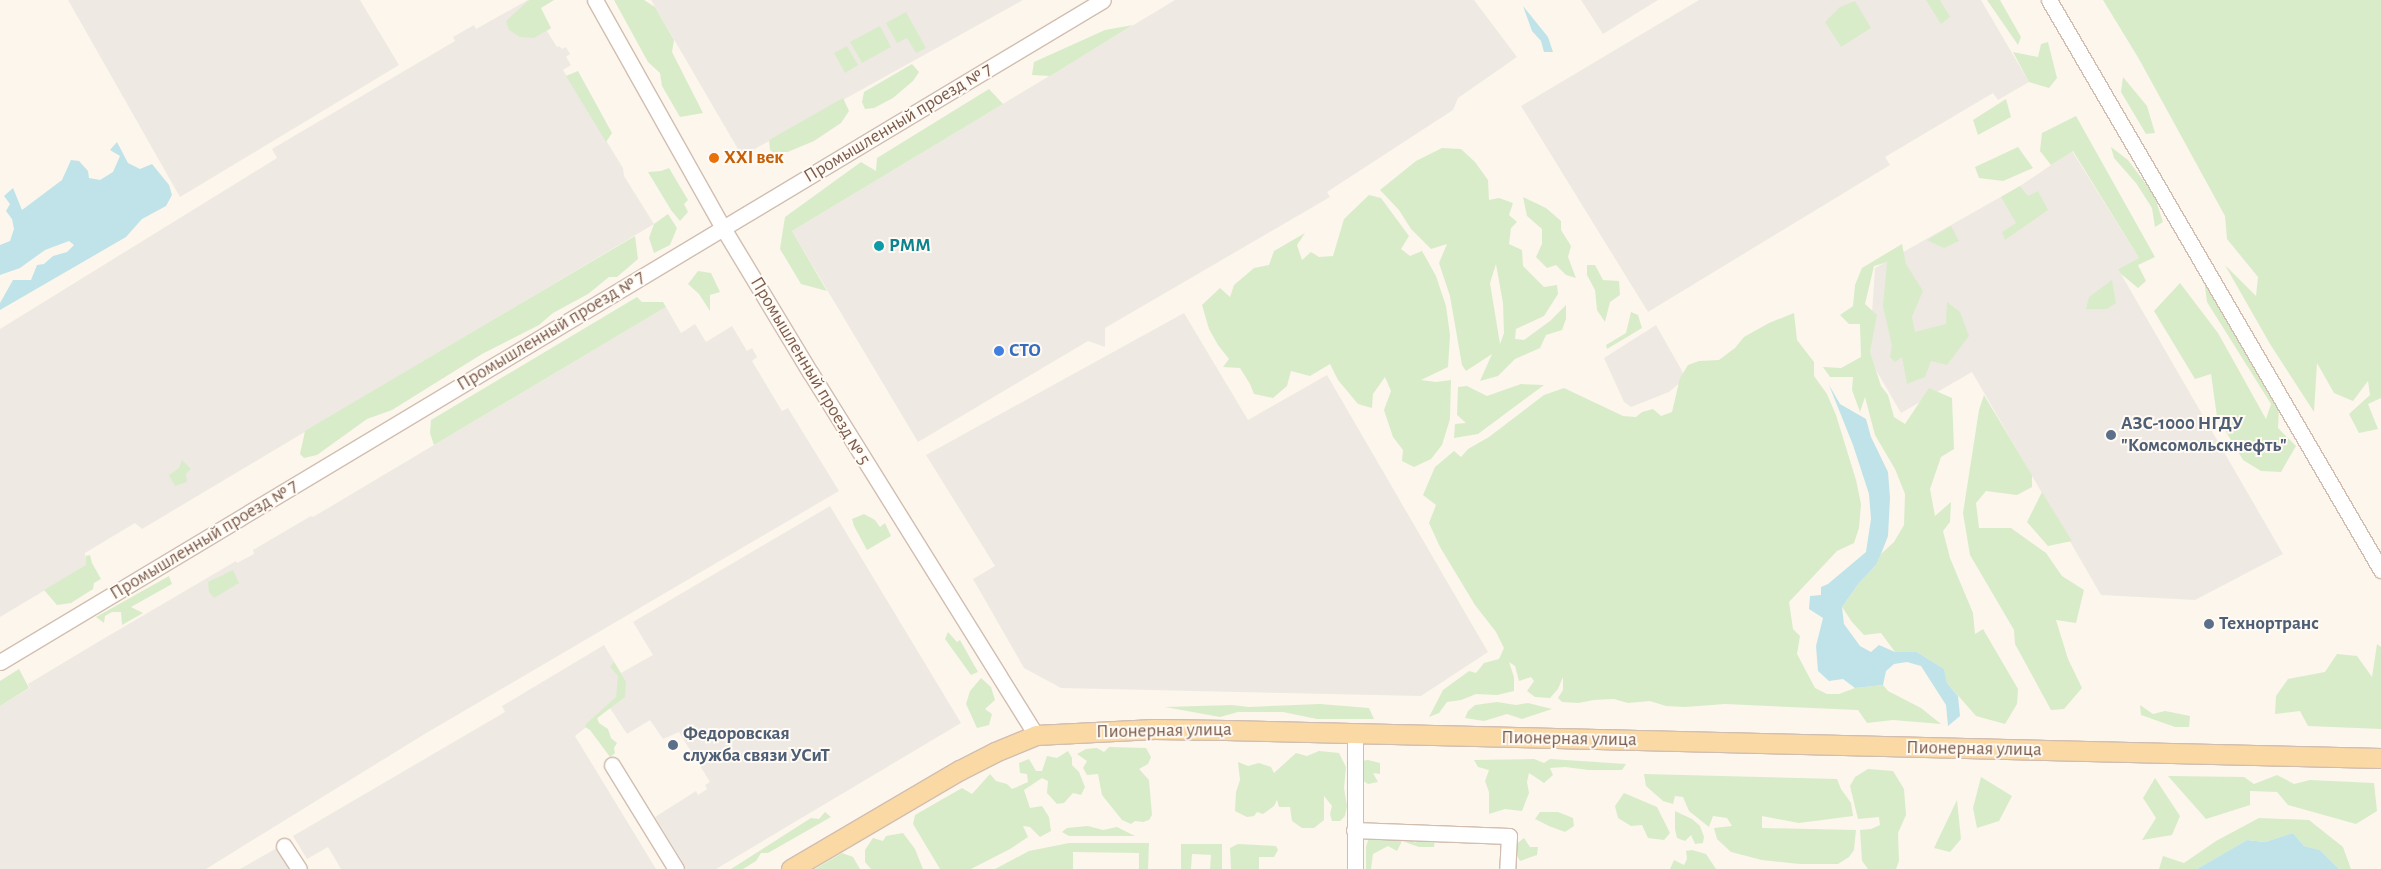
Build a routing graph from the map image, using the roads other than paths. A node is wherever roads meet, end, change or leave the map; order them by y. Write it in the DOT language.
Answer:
graph roads {
  1 [pos="595,0"];
  2 [pos="1103,0"];
  3 [pos="2050,0"];
  4 [pos="723,228"];
  5 [pos="2381,570"];
  6 [pos="0,662"];
  7 [pos="1355,732"];
  8 [pos="1036,735"];
  9 [pos="2381,758"];
  10 [pos="612,765"];
  11 [pos="1354,830"];
  12 [pos="284,846"];
  13 [pos="299,869"];
  14 [pos="676,869"];
  15 [pos="791,869"];
  16 [pos="1355,869"];
  17 [pos="1507,869"];
  1 -- 4 [label="street, Промышленный проезд № 5"];
  2 -- 4 [label="street, Промышленный проезд № 7"];
  3 -- 5 [label="street"];
  4 -- 6 [label="street, Промышленный проезд № 7"];
  4 -- 8 [label="street, Промышленный проезд № 5"];
  7 -- 8 [label="main road, Пионерная улица"];
  7 -- 9 [label="main road, Пионерная улица"];
  7 -- 11 [label="street"];
  8 -- 15 [label="main road, Пионерная улица"];
  10 -- 14 [label="street"];
  11 -- 16 [label="street"];
  11 -- 17 [label="street"];
  12 -- 13 [label="street"];
}
